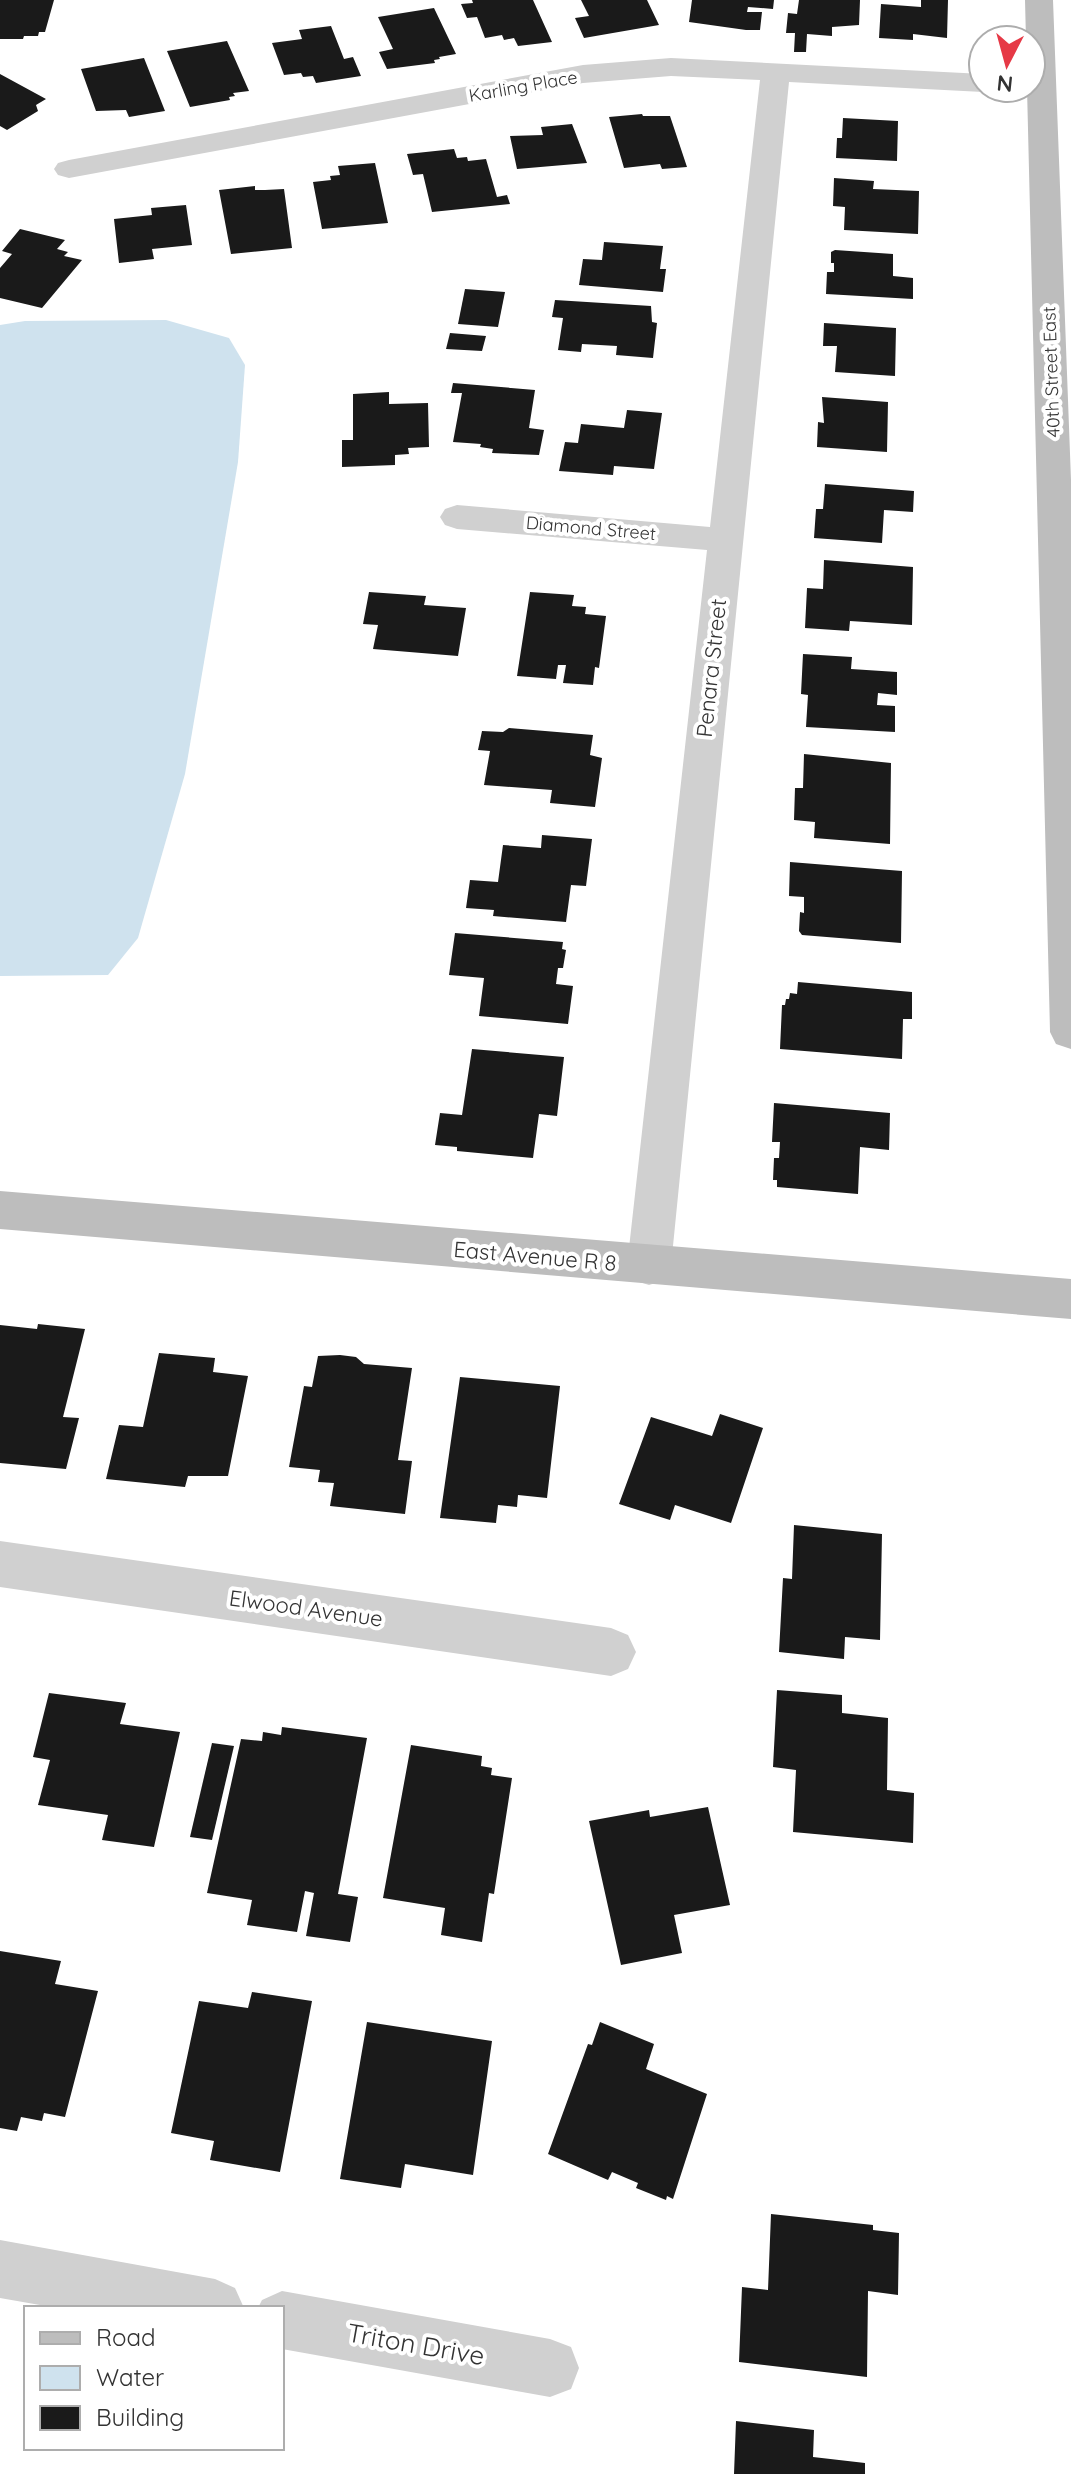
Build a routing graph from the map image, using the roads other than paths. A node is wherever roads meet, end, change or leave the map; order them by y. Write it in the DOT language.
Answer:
graph roads {
  1 [pos="1039,0"];
  2 [pos="1038,24"];
  3 [pos="776,71"];
  4 [pos="967,82"];
  5 [pos="1036,104"];
  6 [pos="69,169"];
  7 [pos="1063,491"];
  8 [pos="457,517"];
  9 [pos="725,540"];
  10 [pos="1071,1032"];
  11 [pos="0,1210"];
  12 [pos="649,1266"];
  13 [pos="1071,1299"];
  14 [pos="0,1564"];
  15 [pos="611,1652"];
  16 [pos="0,2269"];
  17 [pos="204,2306"];
  18 [pos="284,2320"];
  19 [pos="550,2368"];
  1 -- 2 [label="main road, 40th Street East"];
  3 -- 4 [label="street, Karling Place"];
  3 -- 6 [label="street, Karling Place"];
  3 -- 9 [label="street, Penara Street"];
  5 -- 7 [label="main road, 40th Street East"];
  7 -- 10 [label="main road, 40th Street East"];
  8 -- 9 [label="street, Diamond Street"];
  9 -- 12 [label="street, Penara Street"];
  11 -- 12 [label="main road, East Avenue R 8"];
  12 -- 13 [label="main road, East Avenue R 8"];
  14 -- 15 [label="street, Elwood Avenue"];
  16 -- 17 [label="street"];
  18 -- 19 [label="street, Triton Drive"];
}
